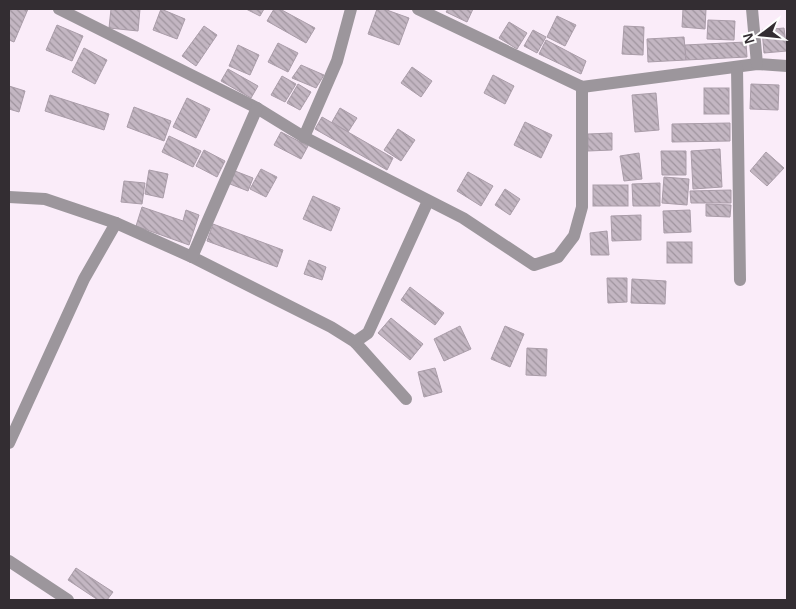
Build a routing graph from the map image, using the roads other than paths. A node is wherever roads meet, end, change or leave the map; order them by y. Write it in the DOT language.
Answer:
graph roads {
  1 [pos="59,9"];
  2 [pos="352,9"];
  3 [pos="418,9"];
  4 [pos="752,9"];
  5 [pos="757,64"];
  6 [pos="787,66"];
  7 [pos="737,67"];
  8 [pos="582,87"];
  9 [pos="256,108"];
  10 [pos="304,137"];
  11 [pos="9,197"];
  12 [pos="428,201"];
  13 [pos="116,223"];
  14 [pos="192,256"];
  15 [pos="740,280"];
  16 [pos="355,342"];
  17 [pos="406,399"];
  18 [pos="9,443"];
  19 [pos="9,561"];
  20 [pos="68,600"];
  1 -- 9 [label="street"];
  2 -- 10 [label="street"];
  3 -- 8 [label="street"];
  4 -- 5 [label="street"];
  5 -- 6 [label="street"];
  5 -- 7 [label="street"];
  7 -- 8 [label="street"];
  7 -- 15 [label="street"];
  8 -- 12 [label="street"];
  9 -- 10 [label="street"];
  9 -- 14 [label="street"];
  10 -- 12 [label="street"];
  11 -- 13 [label="street"];
  12 -- 16 [label="street"];
  13 -- 14 [label="street"];
  13 -- 18 [label="street"];
  14 -- 16 [label="street"];
  16 -- 17 [label="street"];
  19 -- 20 [label="street"];
}
